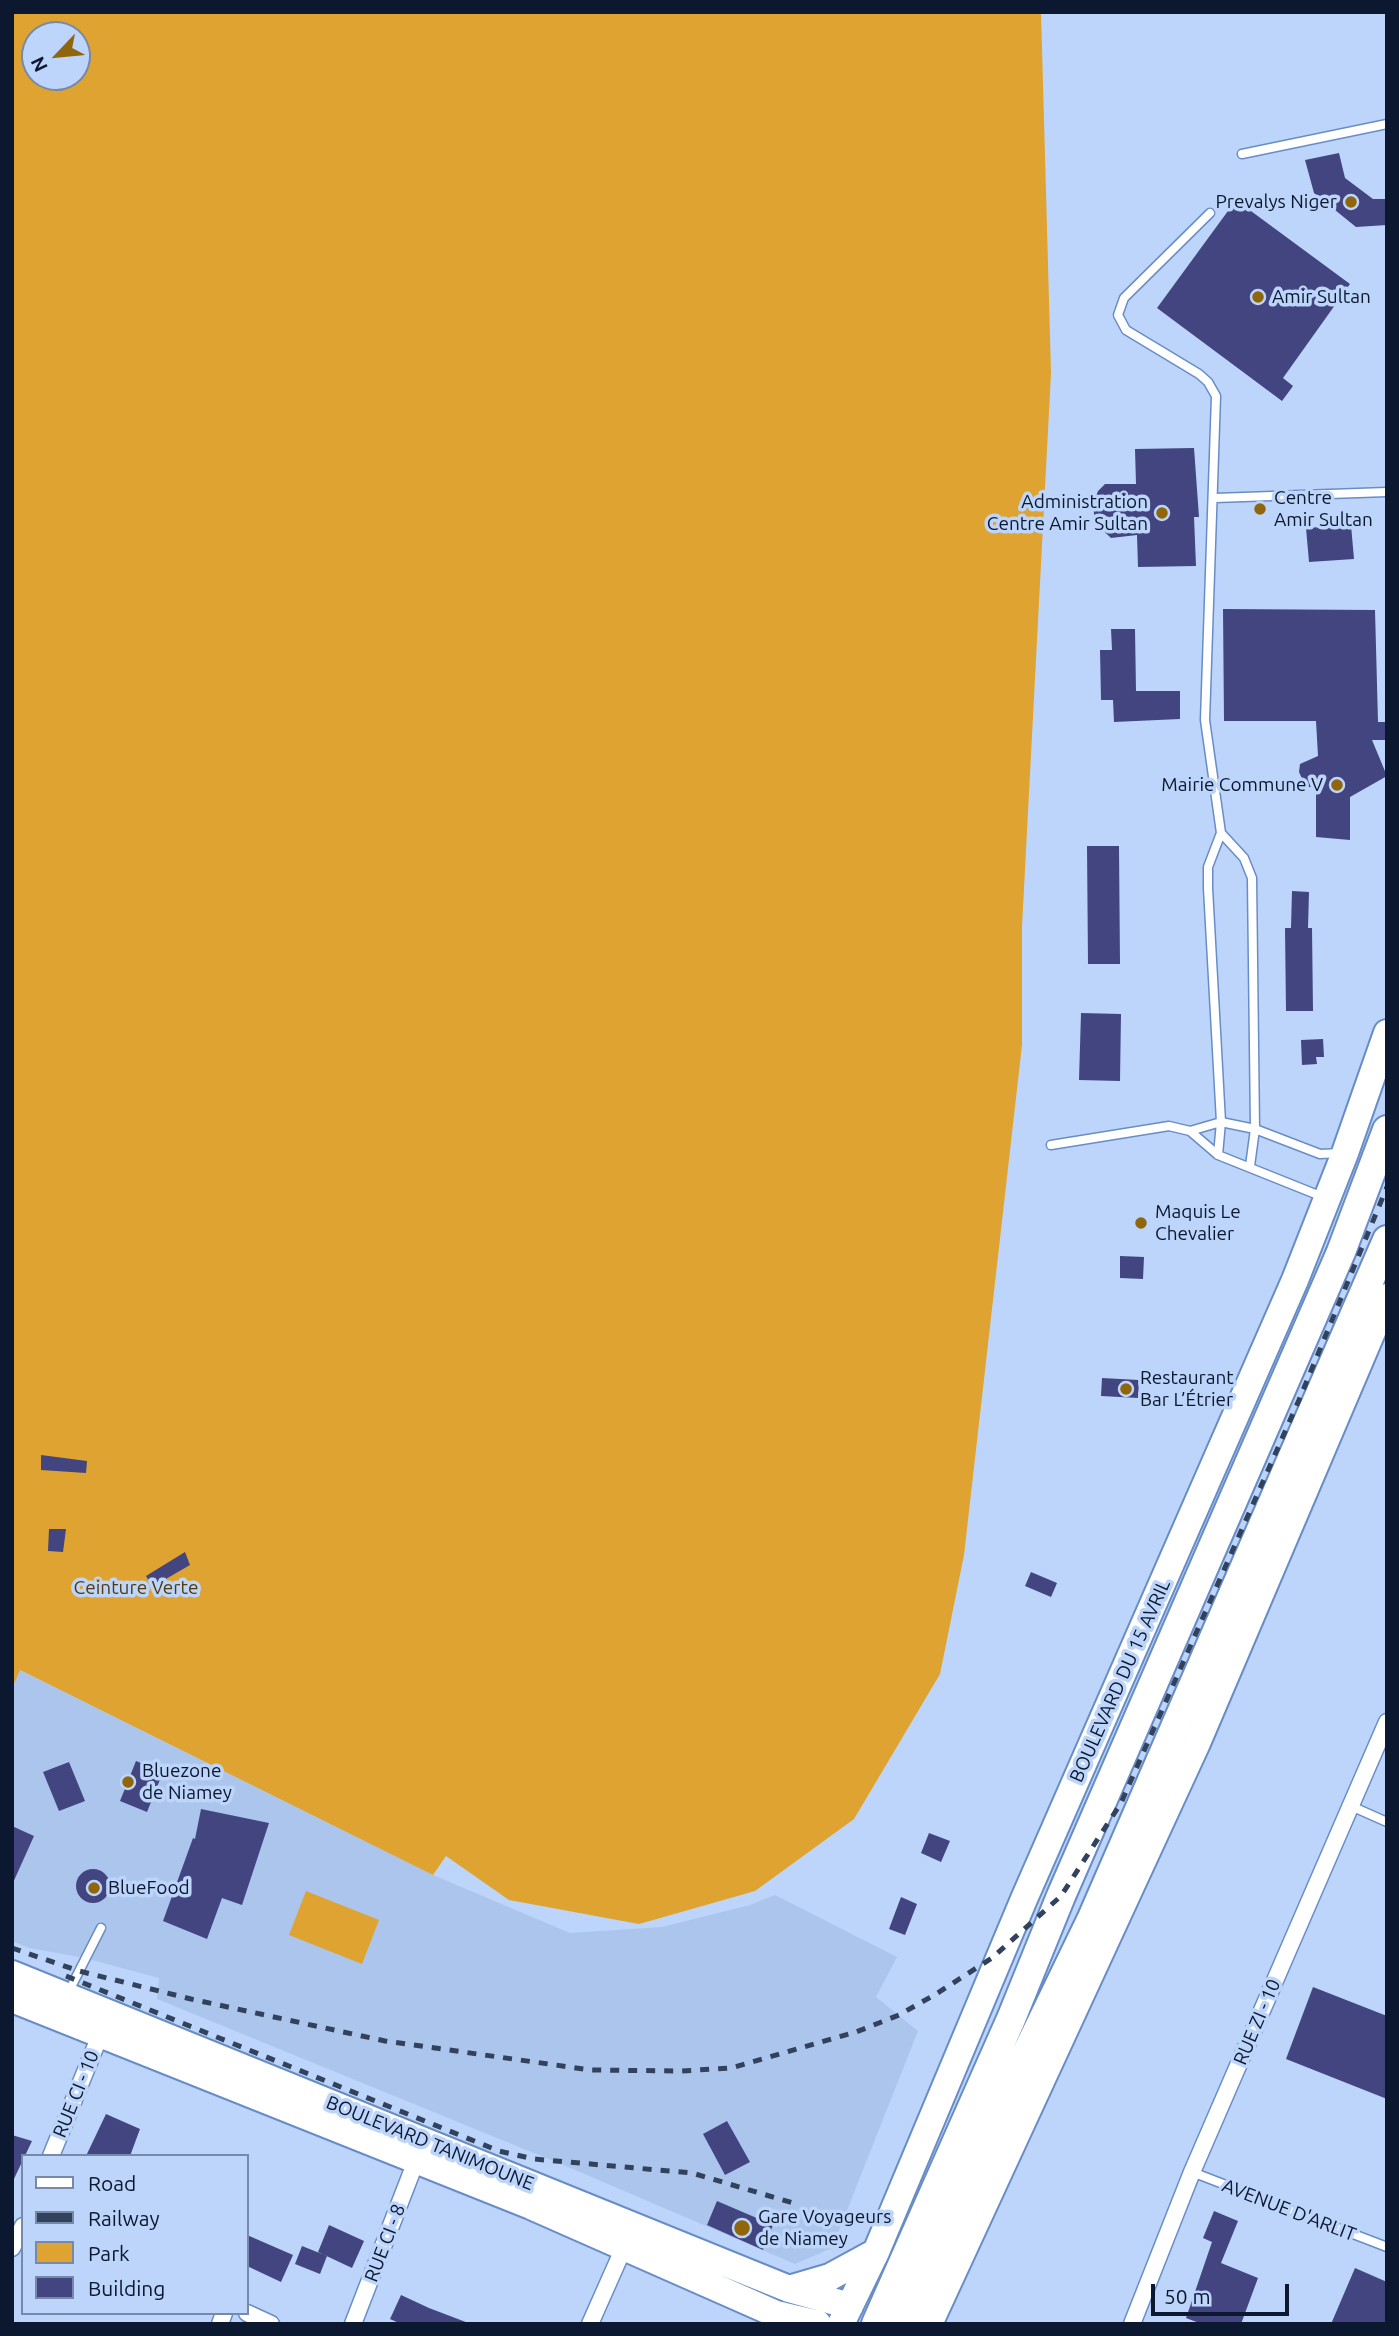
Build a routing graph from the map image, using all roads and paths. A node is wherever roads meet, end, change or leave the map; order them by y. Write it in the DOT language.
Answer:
graph roads {
  1 [pos="1387,124"];
  2 [pos="1242,154"];
  3 [pos="1210,213"];
  4 [pos="1387,492"];
  5 [pos="1215,498"];
  6 [pos="1221,833"];
  7 [pos="1387,1033"];
  8 [pos="1221,1122"];
  9 [pos="1255,1129"];
  10 [pos="1387,1130"];
  11 [pos="1190,1131"];
  12 [pos="1051,1145"];
  13 [pos="1345,1153"];
  14 [pos="1218,1155"];
  15 [pos="1250,1166"];
  16 [pos="1327,1199"];
  17 [pos="1387,1240"];
  18 [pos="1387,1297"];
  19 [pos="1387,1722"];
  20 [pos="1351,1806"];
  21 [pos="1387,1822"];
  22 [pos="101,1928"];
  23 [pos="12,1974"];
  24 [pos="12,1999"];
  25 [pos="63,2006"];
  26 [pos="101,2033"];
  27 [pos="52,2154"];
  28 [pos="416,2161"];
  29 [pos="1192,2172"];
  30 [pos="21,2228"];
  31 [pos="625,2245"];
  32 [pos="1387,2247"];
  33 [pos="12,2248"];
  34 [pos="876,2252"];
  35 [pos="754,2275"];
  36 [pos="789,2289"];
  37 [pos="742,2298"];
  38 [pos="248,2313"];
  39 [pos="846,2315"];
  40 [pos="780,2319"];
  41 [pos="271,2324"];
  42 [pos="354,2324"];
  43 [pos="590,2324"];
  44 [pos="818,2324"];
  45 [pos="876,2324"];
  46 [pos="903,2324"];
  47 [pos="929,2324"];
  48 [pos="1132,2324"];
  1 -- 2 [label="lane"];
  3 -- 5 [label="lane"];
  4 -- 5 [label="lane"];
  5 -- 6 [label="lane"];
  6 -- 8 [label="lane"];
  6 -- 9 [label="lane"];
  7 -- 13 [label="main road, BOULEVARD DU 15 AVRIL"];
  8 -- 9 [label="lane"];
  8 -- 11 [label="lane"];
  8 -- 14 [label="lane"];
  9 -- 13 [label="lane"];
  9 -- 15 [label="lane"];
  10 -- 45 [label="highway, BOULEVARD DU 15 AVRIL"];
  11 -- 12 [label="lane"];
  11 -- 14 [label="lane"];
  13 -- 16 [label="main road, BOULEVARD DU 15 AVRIL"];
  14 -- 15 [label="lane"];
  15 -- 16 [label="lane"];
  16 -- 34 [label="main road, BOULEVARD DU 15 AVRIL"];
  17 -- 46 [label="highway"];
  18 -- 47 [label="main road"];
  19 -- 20 [label="street, RUE ZI - 10"];
  20 -- 21 [label="lane"];
  20 -- 29 [label="street, RUE ZI - 10"];
  22 -- 25 [label="lane"];
  23 -- 25 [label="main road, BOULEVARD TANIMOUNE"];
  24 -- 25 [label="main road, BOULEVARD TANIMOUNE"];
  25 -- 26 [label="main road, BOULEVARD TANIMOUNE"];
  25 -- 35 [label="main road, BOULEVARD TANIMOUNE"];
  26 -- 27 [label="street, RUE CI - 10"];
  26 -- 28 [label="main road, BOULEVARD TANIMOUNE"];
  28 -- 31 [label="main road, BOULEVARD TANIMOUNE"];
  28 -- 42 [label="street, RUE CI - 8"];
  29 -- 32 [label="lane, AVENUE D'ARLIT"];
  29 -- 48 [label="street, RUE ZI - 10"];
  30 -- 33 [label="street"];
  31 -- 37 [label="main road, BOULEVARD TANIMOUNE"];
  31 -- 43 [label="street"];
  34 -- 36 [label="main road"];
  34 -- 39 [label="main road, BOULEVARD DU 15 AVRIL"];
  35 -- 36 [label="main road, BOULEVARD TANIMOUNE"];
  35 -- 37 [label="main road"];
  36 -- 39 [label="main road, BOULEVARD TANIMOUNE"];
  37 -- 40 [label="main road, BOULEVARD TANIMOUNE"];
  38 -- 41 [label="street"];
  40 -- 44 [label="main road, BOULEVARD TANIMOUNE"];
}
